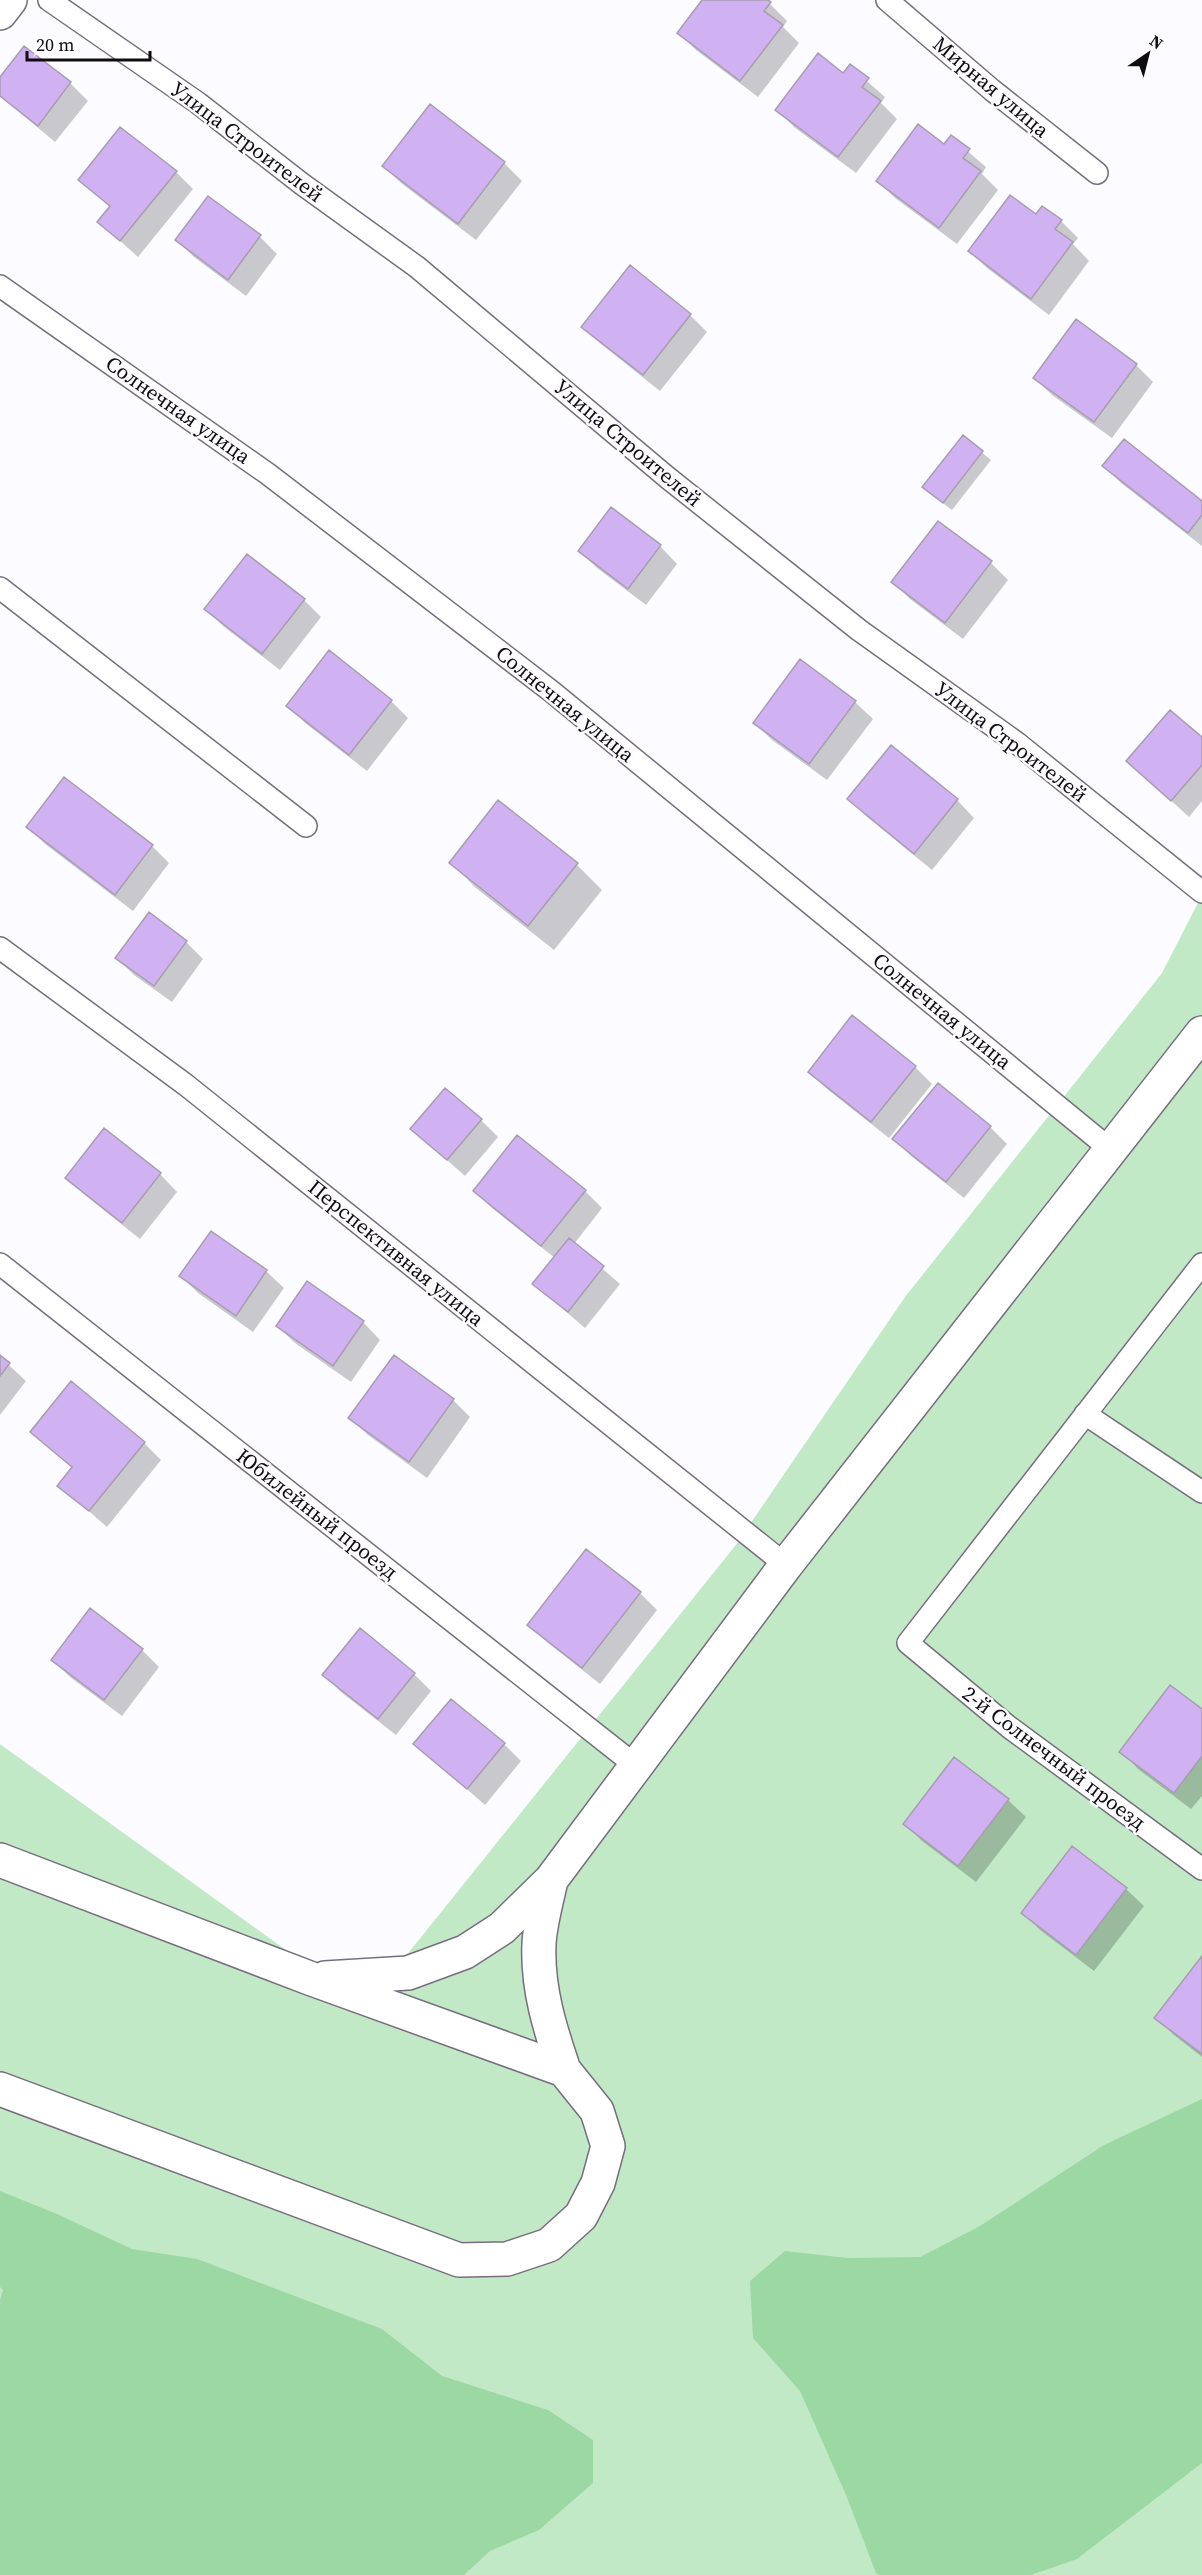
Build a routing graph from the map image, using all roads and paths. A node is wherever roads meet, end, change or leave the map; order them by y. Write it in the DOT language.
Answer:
graph roads {
  1 [pos="10,0"];
  2 [pos="49,0"];
  3 [pos="887,0"];
  4 [pos="0,13"];
  5 [pos="1097,173"];
  6 [pos="0,286"];
  7 [pos="0,588"];
  8 [pos="306,826"];
  9 [pos="1202,892"];
  10 [pos="0,948"];
  11 [pos="1202,1033"];
  12 [pos="1110,1149"];
  13 [pos="0,1263"];
  14 [pos="1202,1264"];
  15 [pos="1085,1414"];
  16 [pos="1202,1492"];
  17 [pos="786,1565"];
  18 [pos="635,1765"];
  19 [pos="0,1860"];
  20 [pos="1202,1869"];
  21 [pos="551,1880"];
  22 [pos="312,1979"];
  23 [pos="564,2070"];
  24 [pos="0,2089"];
  1 -- 4 [label="main road"];
  2 -- 9 [label="lane, Улица Строителей"];
  3 -- 5 [label="lane, Мирная улица"];
  6 -- 12 [label="lane, Солнечная улица"];
  7 -- 8 [label="lane"];
  10 -- 17 [label="lane, Перспективная улица"];
  11 -- 12 [label="main road"];
  12 -- 17 [label="main road"];
  13 -- 18 [label="lane, Юбилейный проезд"];
  14 -- 15 [label="lane"];
  15 -- 16 [label="lane"];
  15 -- 20 [label="lane, 2-й Солнечный проезд"];
  17 -- 18 [label="main road"];
  18 -- 21 [label="main road"];
  19 -- 22 [label="main road"];
  21 -- 22 [label="main road"];
  21 -- 23 [label="main road"];
  22 -- 23 [label="main road"];
  23 -- 24 [label="main road"];
}
